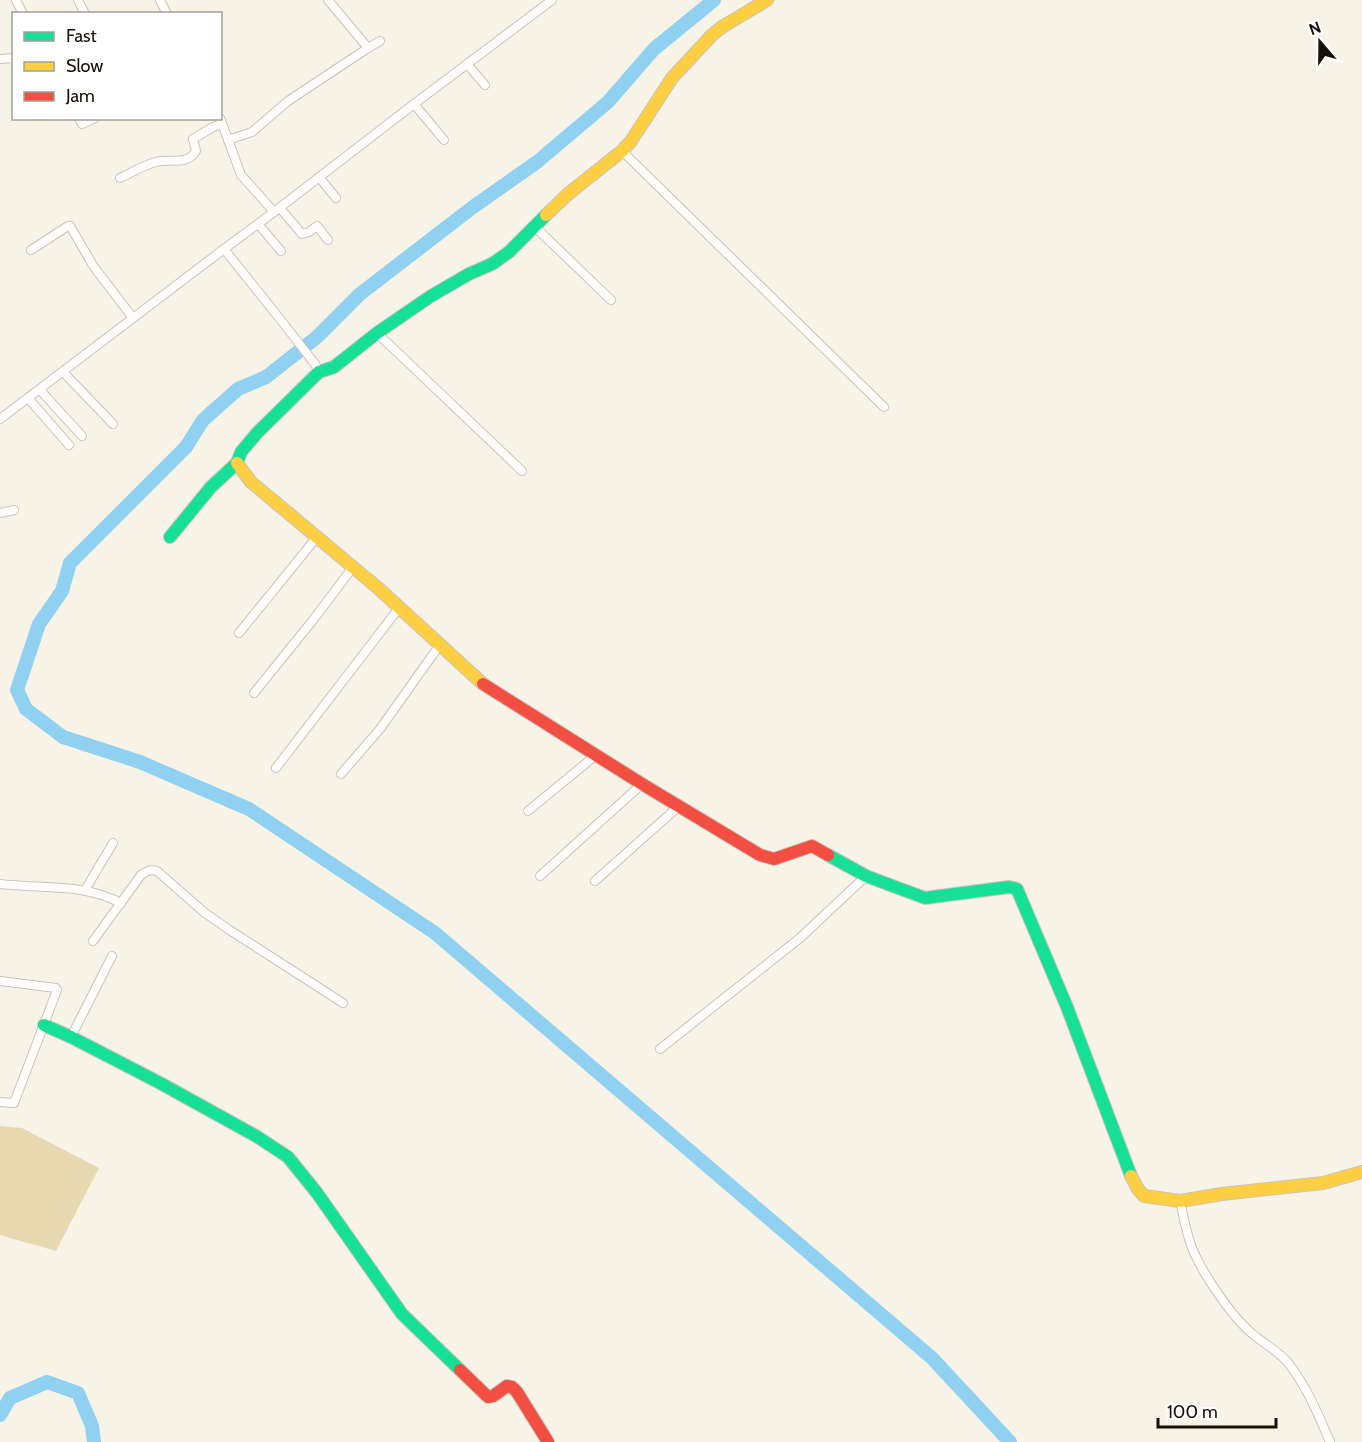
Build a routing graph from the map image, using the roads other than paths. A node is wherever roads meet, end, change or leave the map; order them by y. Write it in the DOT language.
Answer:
graph roads {
  1 [pos="328,0"];
  2 [pos="552,0"];
  3 [pos="767,0"];
  4 [pos="380,41"];
  5 [pos="368,48"];
  6 [pos="467,64"];
  7 [pos="485,85"];
  8 [pos="414,104"];
  9 [pos="221,121"];
  10 [pos="228,140"];
  11 [pos="444,140"];
  12 [pos="622,151"];
  13 [pos="319,177"];
  14 [pos="120,178"];
  15 [pos="336,198"];
  16 [pos="277,210"];
  17 [pos="258,224"];
  18 [pos="534,226"];
  19 [pos="328,240"];
  20 [pos="224,249"];
  21 [pos="31,250"];
  22 [pos="280,251"];
  23 [pos="611,300"];
  24 [pos="133,318"];
  25 [pos="377,333"];
  26 [pos="63,372"];
  27 [pos="319,372"];
  28 [pos="40,390"];
  29 [pos="28,398"];
  30 [pos="884,407"];
  31 [pos="0,419"];
  32 [pos="113,424"];
  33 [pos="82,436"];
  34 [pos="69,445"];
  35 [pos="237,463"];
  36 [pos="522,471"];
  37 [pos="14,510"];
  38 [pos="0,513"];
  39 [pos="170,537"];
  40 [pos="317,537"];
  41 [pos="353,567"];
  42 [pos="399,608"];
  43 [pos="239,633"];
  44 [pos="439,646"];
  45 [pos="254,693"];
  46 [pos="596,755"];
  47 [pos="276,768"];
  48 [pos="341,774"];
  49 [pos="642,784"];
  50 [pos="679,806"];
  51 [pos="528,811"];
  52 [pos="113,843"];
  53 [pos="540,876"];
  54 [pos="866,876"];
  55 [pos="595,881"];
  56 [pos="0,884"];
  57 [pos="85,890"];
  58 [pos="121,903"];
  59 [pos="93,941"];
  60 [pos="112,956"];
  61 [pos="0,982"];
  62 [pos="343,1003"];
  63 [pos="44,1026"];
  64 [pos="71,1037"];
  65 [pos="660,1049"];
  66 [pos="0,1102"];
  67 [pos="1362,1172"];
  68 [pos="1180,1200"];
  69 [pos="548,1442"];
  70 [pos="1330,1442"];
  1 -- 5 [label="street"];
  2 -- 6 [label="street"];
  3 -- 12 [label="street"];
  4 -- 5 [label="street"];
  5 -- 10 [label="street"];
  6 -- 7 [label="street"];
  6 -- 8 [label="street"];
  8 -- 11 [label="street"];
  8 -- 13 [label="street"];
  9 -- 10 [label="street"];
  9 -- 14 [label="street"];
  10 -- 16 [label="street"];
  12 -- 18 [label="street"];
  12 -- 30 [label="street"];
  13 -- 15 [label="street"];
  13 -- 16 [label="street"];
  16 -- 17 [label="street"];
  16 -- 19 [label="street"];
  17 -- 20 [label="street"];
  17 -- 22 [label="street"];
  18 -- 23 [label="street"];
  18 -- 25 [label="street"];
  20 -- 24 [label="street"];
  20 -- 27 [label="street"];
  21 -- 24 [label="street"];
  24 -- 26 [label="street"];
  25 -- 27 [label="street"];
  25 -- 36 [label="street"];
  26 -- 28 [label="street"];
  26 -- 32 [label="street"];
  27 -- 35 [label="street"];
  28 -- 29 [label="street"];
  28 -- 33 [label="street"];
  29 -- 31 [label="street"];
  29 -- 34 [label="street"];
  35 -- 39 [label="street"];
  35 -- 40 [label="street"];
  37 -- 38 [label="street"];
  40 -- 41 [label="street"];
  40 -- 43 [label="street"];
  41 -- 42 [label="street"];
  41 -- 45 [label="street"];
  42 -- 44 [label="street"];
  42 -- 47 [label="street"];
  44 -- 46 [label="street"];
  44 -- 48 [label="street"];
  46 -- 49 [label="street"];
  46 -- 51 [label="street"];
  49 -- 50 [label="street"];
  49 -- 53 [label="street"];
  50 -- 54 [label="street"];
  50 -- 55 [label="street"];
  52 -- 57 [label="street"];
  54 -- 65 [label="street"];
  54 -- 68 [label="street"];
  56 -- 57 [label="street"];
  57 -- 58 [label="street"];
  58 -- 59 [label="street"];
  58 -- 62 [label="street"];
  60 -- 64 [label="street"];
  61 -- 63 [label="street"];
  63 -- 64 [label="street"];
  63 -- 66 [label="street"];
  64 -- 69 [label="street"];
  67 -- 68 [label="street"];
  68 -- 70 [label="street"];
}
